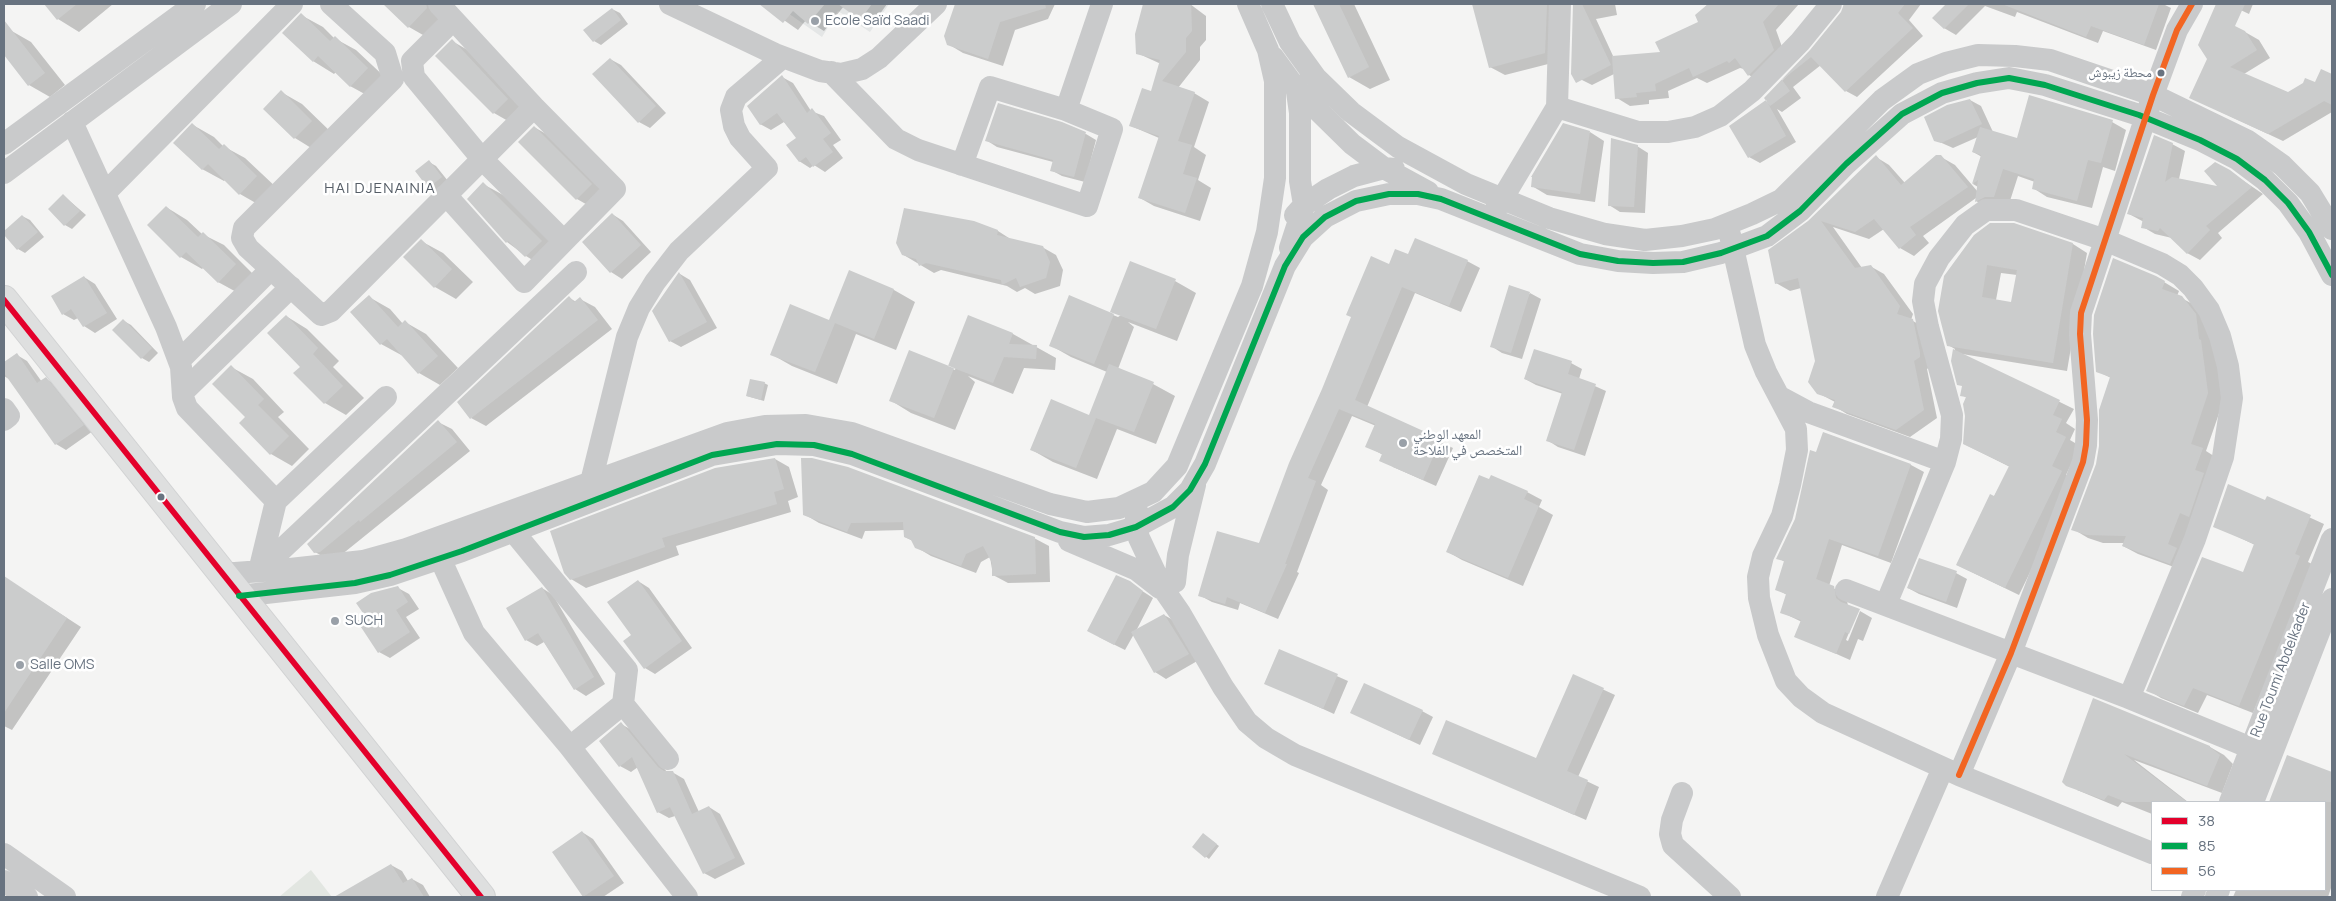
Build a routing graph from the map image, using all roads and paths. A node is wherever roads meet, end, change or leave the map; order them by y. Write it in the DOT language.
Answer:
graph roads {
  1 [pos="195,4"];
  2 [pos="230,4"];
  3 [pos="292,4"];
  4 [pos="331,4"];
  5 [pos="670,4"];
  6 [pos="936,4"];
  7 [pos="1102,4"];
  8 [pos="1248,4"];
  9 [pos="1272,4"];
  10 [pos="1560,4"];
  11 [pos="1831,4"];
  12 [pos="2190,4"];
  13 [pos="446,12"];
  14 [pos="1290,42"];
  15 [pos="1268,50"];
  16 [pos="783,57"];
  17 [pos="831,72"];
  18 [pos="1297,90"];
  19 [pos="2153,95"];
  20 [pos="534,107"];
  21 [pos="1557,107"];
  22 [pos="1066,110"];
  23 [pos="2146,118"];
  24 [pos="72,122"];
  25 [pos="4,144"];
  26 [pos="482,159"];
  27 [pos="962,165"];
  28 [pos="1384,168"];
  29 [pos="4,173"];
  30 [pos="1448,174"];
  31 [pos="105,193"];
  32 [pos="446,195"];
  33 [pos="1441,199"];
  34 [pos="1502,199"];
  35 [pos="1304,205"];
  36 [pos="1490,218"];
  37 [pos="1728,224"];
  38 [pos="2332,229"];
  39 [pos="2105,240"];
  40 [pos="564,241"];
  41 [pos="1733,249"];
  42 [pos="1261,254"];
  43 [pos="1285,266"];
  44 [pos="271,269"];
  45 [pos="576,272"];
  46 [pos="2332,275"];
  47 [pos="291,287"];
  48 [pos="6,310"];
  49 [pos="179,361"];
  50 [pos="183,392"];
  51 [pos="386,396"];
  52 [pos="1780,397"];
  53 [pos="4,409"];
  54 [pos="4,420"];
  55 [pos="1945,462"];
  56 [pos="1197,477"];
  57 [pos="588,492"];
  58 [pos="276,501"];
  59 [pos="1135,518"];
  60 [pos="513,531"];
  61 [pos="1060,532"];
  62 [pos="2332,539"];
  63 [pos="440,558"];
  64 [pos="259,571"];
  65 [pos="221,574"];
  66 [pos="1170,587"];
  67 [pos="1846,590"];
  68 [pos="239,596"];
  69 [pos="2332,599"];
  70 [pos="1886,604"];
  71 [pos="2011,653"];
  72 [pos="2129,698"];
  73 [pos="623,704"];
  74 [pos="570,748"];
  75 [pos="2251,748"];
  76 [pos="668,759"];
  77 [pos="1951,771"];
  78 [pos="1682,793"];
  79 [pos="2230,801"];
  80 [pos="2253,801"];
  81 [pos="2151,853"];
  82 [pos="4,854"];
  83 [pos="4,881"];
  84 [pos="27,897"];
  85 [pos="65,897"];
  86 [pos="481,897"];
  87 [pos="687,897"];
  88 [pos="1640,897"];
  89 [pos="1730,897"];
  90 [pos="1887,897"];
  1 -- 25 [label="street"];
  2 -- 24 [label="street"];
  3 -- 31 [label="street"];
  4 -- 44 [label="street"];
  5 -- 16 [label="street"];
  6 -- 17 [label="street"];
  7 -- 22 [label="street"];
  8 -- 15 [label="street"];
  9 -- 14 [label="street"];
  10 -- 21 [label="street"];
  11 -- 21 [label="street"];
  12 -- 19 [label="street"];
  13 -- 20 [label="street"];
  13 -- 26 [label="street"];
  14 -- 18 [label="street"];
  14 -- 30 [label="street"];
  15 -- 18 [label="street"];
  15 -- 42 [label="street"];
  16 -- 17 [label="street"];
  16 -- 57 [label="street"];
  17 -- 27 [label="street"];
  18 -- 28 [label="street"];
  18 -- 35 [label="street"];
  19 -- 23 [label="street"];
  19 -- 37 [label="street"];
  19 -- 38 [label="street"];
  20 -- 26 [label="street"];
  20 -- 40 [label="street"];
  21 -- 34 [label="street"];
  22 -- 27 [label="street"];
  22 -- 27 [label="street"];
  23 -- 39 [label="street"];
  23 -- 41 [label="street"];
  23 -- 46 [label="street"];
  24 -- 29 [label="street"];
  24 -- 31 [label="street"];
  26 -- 32 [label="street"];
  26 -- 40 [label="street"];
  28 -- 30 [label="street"];
  28 -- 33 [label="street"];
  28 -- 35 [label="street"];
  30 -- 34 [label="street"];
  31 -- 49 [label="street"];
  32 -- 40 [label="street"];
  32 -- 47 [label="street"];
  33 -- 36 [label="street"];
  33 -- 43 [label="street"];
  34 -- 36 [label="street"];
  34 -- 37 [label="street"];
  35 -- 42 [label="street"];
  35 -- 43 [label="street"];
  36 -- 41 [label="street"];
  37 -- 41 [label="street"];
  39 -- 55 [label="street"];
  39 -- 71 [label="street"];
  39 -- 72 [label="street"];
  41 -- 52 [label="street"];
  42 -- 59 [label="street"];
  43 -- 56 [label="street"];
  44 -- 47 [label="street"];
  44 -- 49 [label="street"];
  45 -- 64 [label="street"];
  47 -- 50 [label="street"];
  48 -- 65 [label="main road"];
  49 -- 50 [label="street"];
  50 -- 58 [label="street"];
  51 -- 58 [label="street"];
  52 -- 55 [label="street"];
  52 -- 77 [label="street"];
  53 -- 54 [label="street"];
  55 -- 70 [label="street"];
  56 -- 59 [label="street"];
  56 -- 66 [label="street"];
  57 -- 59 [label="street"];
  57 -- 60 [label="street"];
  57 -- 61 [label="street"];
  57 -- 64 [label="street"];
  58 -- 64 [label="street"];
  59 -- 61 [label="street"];
  59 -- 66 [label="street"];
  60 -- 63 [label="street"];
  60 -- 73 [label="street"];
  61 -- 66 [label="street"];
  62 -- 75 [label="street, Rue Toumi Abdelkader"];
  63 -- 68 [label="street"];
  63 -- 74 [label="street"];
  64 -- 65 [label="street"];
  65 -- 68 [label="main road"];
  66 -- 88 [label="street"];
  67 -- 70 [label="street"];
  68 -- 86 [label="main road"];
  69 -- 80 [label="street, Rue Toumi Abdelkader"];
  70 -- 71 [label="street"];
  71 -- 72 [label="street"];
  71 -- 77 [label="street"];
  72 -- 75 [label="street"];
  73 -- 74 [label="street"];
  73 -- 76 [label="street"];
  74 -- 87 [label="street"];
  75 -- 79 [label="street, Rue Toumi Abdelkader"];
  77 -- 81 [label="street"];
  77 -- 90 [label="street"];
  78 -- 89 [label="street"];
  82 -- 85 [label="street"];
  83 -- 84 [label="street"];
}
